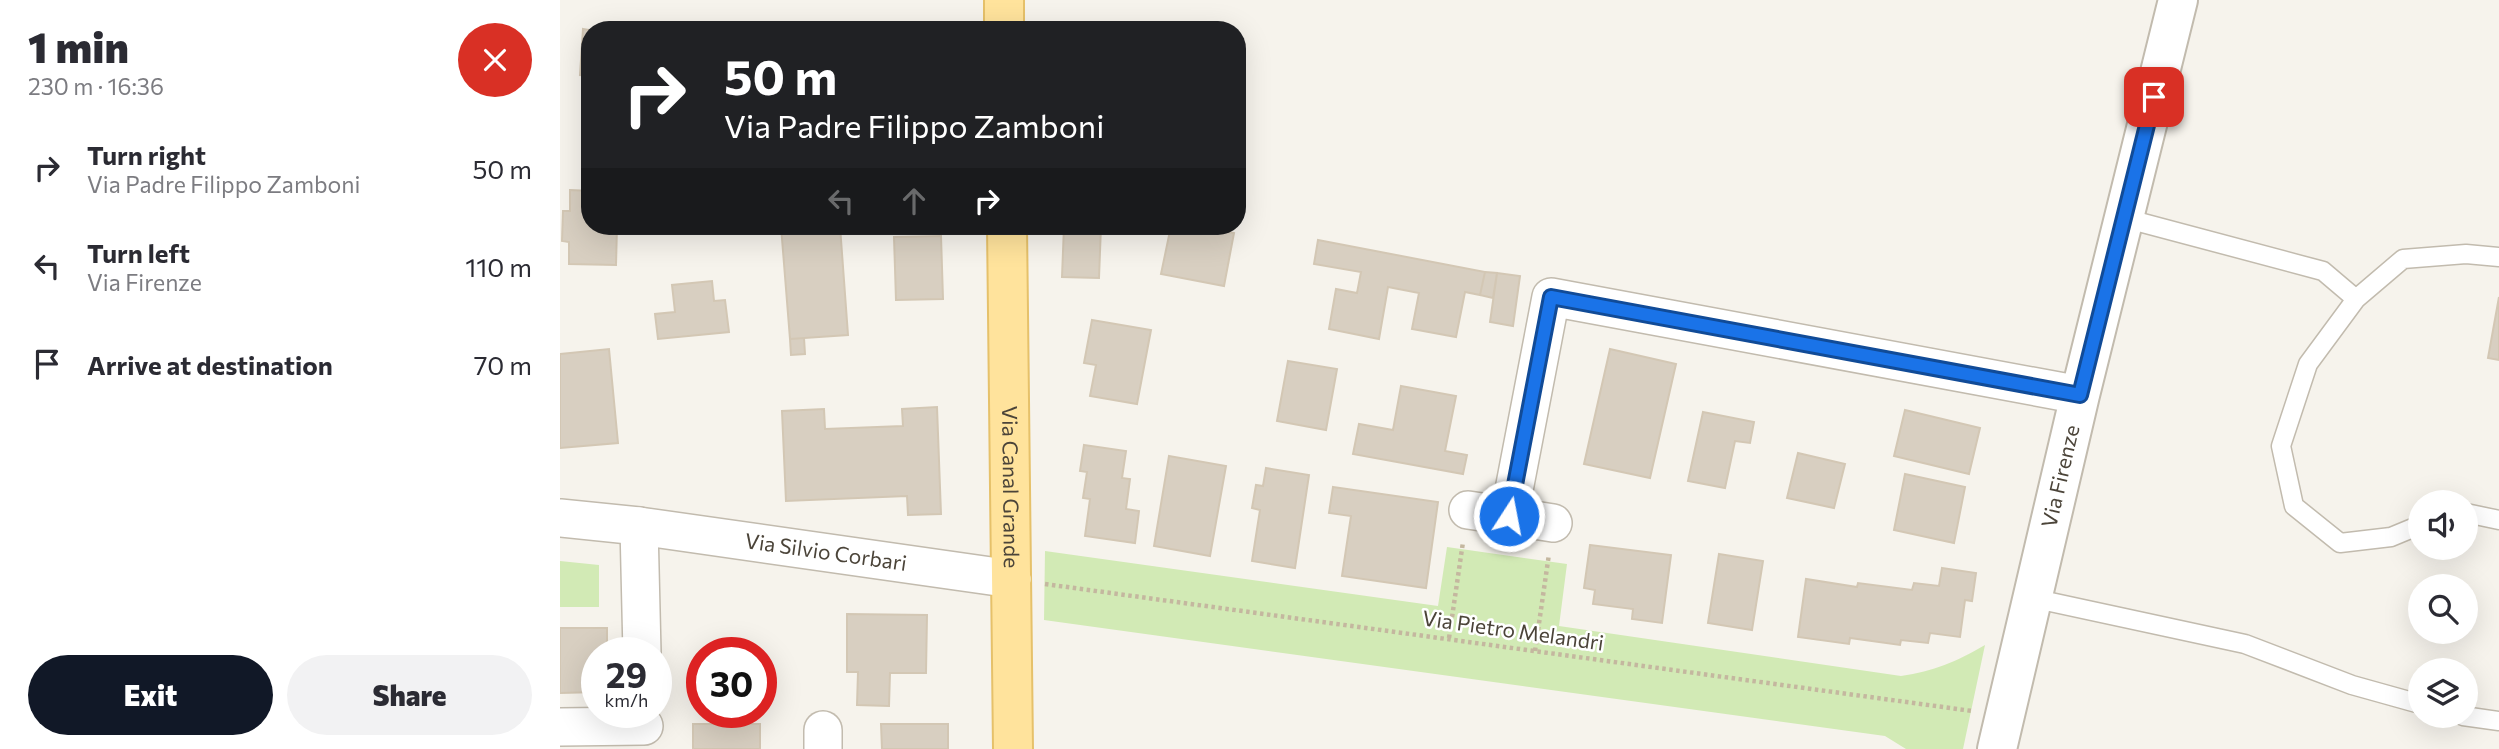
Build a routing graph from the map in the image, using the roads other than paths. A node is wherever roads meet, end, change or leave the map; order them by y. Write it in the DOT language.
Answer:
graph roads {
  1 [pos="1004,0"];
  2 [pos="2178,0"];
  3 [pos="1004,21"];
  4 [pos="2124,218"];
  5 [pos="1007,235"];
  6 [pos="2499,257"];
  7 [pos="2356,299"];
  8 [pos="2080,395"];
  9 [pos="1468,510"];
  10 [pos="1509,516"];
  11 [pos="2478,516"];
  12 [pos="560,518"];
  13 [pos="2499,520"];
  14 [pos="1553,523"];
  15 [pos="639,526"];
  16 [pos="2408,530"];
  17 [pos="1026,581"];
  18 [pos="2032,597"];
  19 [pos="642,637"];
  20 [pos="2408,701"];
  21 [pos="2478,718"];
  22 [pos="2499,721"];
  23 [pos="560,727"];
  24 [pos="645,729"];
  25 [pos="1013,749"];
  26 [pos="1997,749"];
  1 -- 3 [label="main road"];
  2 -- 4 [label="street, Via Firenze"];
  4 -- 7 [label="lane"];
  4 -- 8 [label="street, Via Firenze"];
  5 -- 17 [label="main road, Via Canal Grande"];
  6 -- 7 [label="lane"];
  7 -- 16 [label="lane"];
  8 -- 10 [label="street"];
  8 -- 18 [label="street, Via Firenze"];
  9 -- 10 [label="street"];
  10 -- 14 [label="street"];
  11 -- 13 [label="lane"];
  12 -- 15 [label="street, Via Silvio Corbari"];
  15 -- 17 [label="street, Via Silvio Corbari"];
  15 -- 19 [label="street"];
  17 -- 25 [label="main road, Via Canal Grande"];
  18 -- 20 [label="lane"];
  18 -- 26 [label="street, Via Firenze"];
  21 -- 22 [label="lane"];
  23 -- 24 [label="street"];
}
